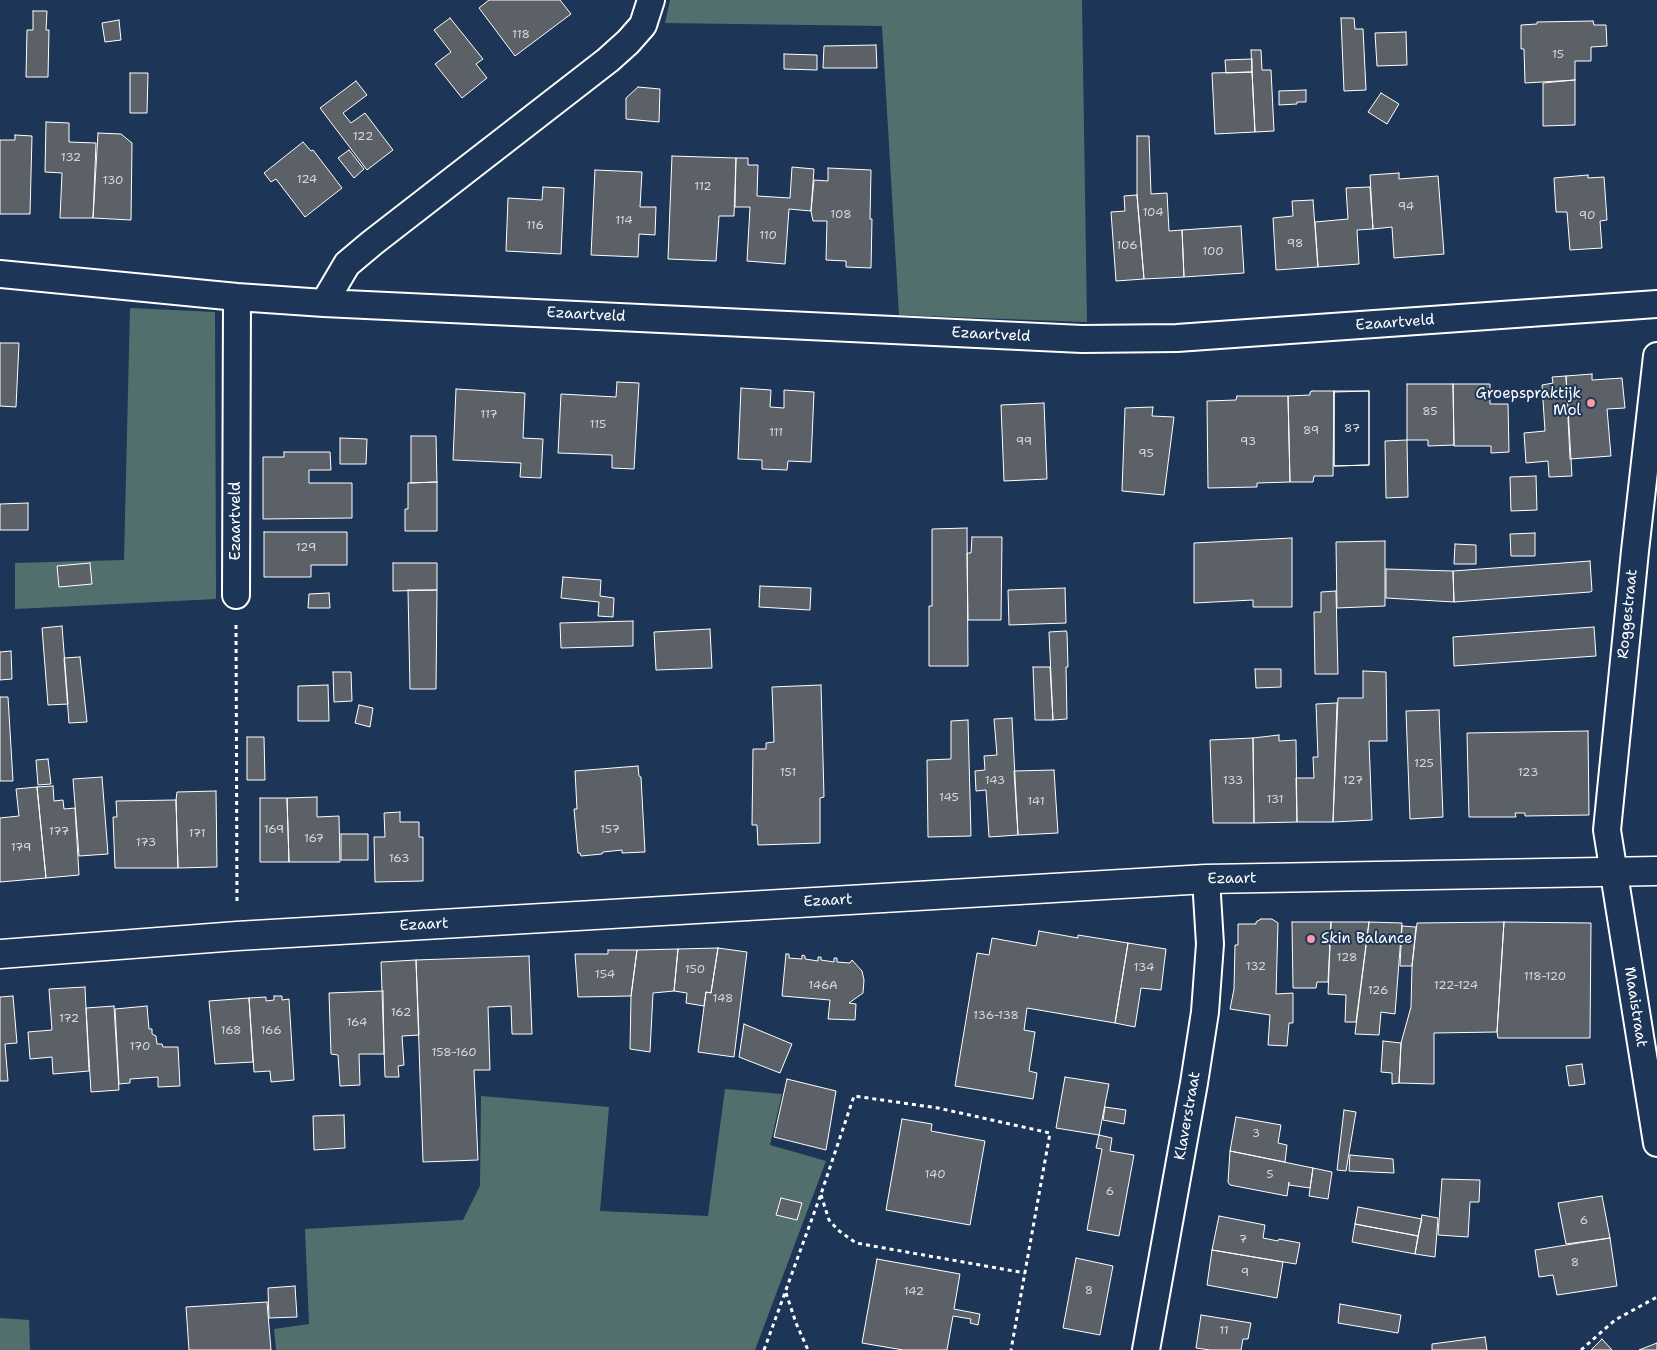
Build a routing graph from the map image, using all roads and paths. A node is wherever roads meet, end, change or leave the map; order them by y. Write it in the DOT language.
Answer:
graph roads {
  1 [pos="651,0"];
  2 [pos="0,274"];
  3 [pos="237,297"];
  4 [pos="324,303"];
  5 [pos="1657,304"];
  6 [pos="1657,356"];
  7 [pos="236,595"];
  8 [pos="1657,871"];
  9 [pos="1614,872"];
  10 [pos="1206,879"];
  11 [pos="237,936"];
  12 [pos="0,954"];
  13 [pos="1657,1143"];
  14 [pos="821,1194"];
  15 [pos="1025,1273"];
  16 [pos="786,1292"];
  17 [pos="1657,1298"];
  18 [pos="764,1350"];
  19 [pos="808,1350"];
  20 [pos="1011,1350"];
  21 [pos="1146,1350"];
  22 [pos="1580,1350"];
  1 -- 4 [label="street"];
  2 -- 3 [label="street, Ezaartveld"];
  3 -- 4 [label="street, Ezaartveld"];
  3 -- 7 [label="street, Ezaartveld"];
  4 -- 5 [label="street, Ezaartveld"];
  6 -- 9 [label="street, Roggestraat"];
  7 -- 11 [label="path"];
  8 -- 9 [label="main road, Ezaart"];
  9 -- 10 [label="main road, Ezaart"];
  9 -- 13 [label="street, Maaistraat"];
  10 -- 11 [label="main road, Ezaart"];
  10 -- 21 [label="street, Klaverstraat"];
  11 -- 12 [label="main road, Ezaart"];
  14 -- 15 [label="path"];
  14 -- 15 [label="path"];
  14 -- 16 [label="path"];
  15 -- 20 [label="path"];
  16 -- 18 [label="path"];
  16 -- 19 [label="path"];
  17 -- 22 [label="path"];
}
